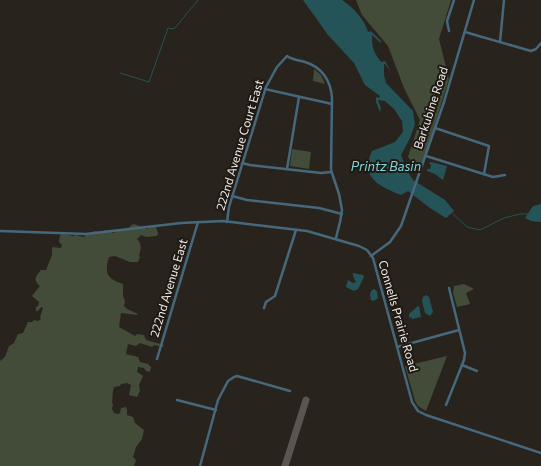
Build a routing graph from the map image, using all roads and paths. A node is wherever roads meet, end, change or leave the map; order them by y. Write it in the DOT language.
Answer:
graph roads {
  1 [pos="454,0"];
  2 [pos="474,0"];
  3 [pos="504,0"];
  4 [pos="449,31"];
  5 [pos="465,32"];
  6 [pos="500,42"];
  7 [pos="541,43"];
  8 [pos="265,89"];
  9 [pos="299,96"];
  10 [pos="332,104"];
  11 [pos="435,128"];
  12 [pos="426,156"];
  13 [pos="242,162"];
  14 [pos="287,169"];
  15 [pos="331,172"];
  16 [pos="484,174"];
  17 [pos="505,175"];
  18 [pos="232,196"];
  19 [pos="342,214"];
  20 [pos="198,222"];
  21 [pos="227,222"];
  22 [pos="296,230"];
  23 [pos="0,231"];
  24 [pos="336,238"];
  25 [pos="371,256"];
  26 [pos="449,288"];
  27 [pos="264,308"];
  28 [pos="459,330"];
  29 [pos="397,347"];
  30 [pos="156,360"];
  31 [pos="462,365"];
  32 [pos="477,371"];
  33 [pos="290,391"];
  34 [pos="177,400"];
  35 [pos="446,405"];
  36 [pos="216,410"];
  37 [pos="541,453"];
  38 [pos="200,466"];
  1 -- 4 [label="street"];
  2 -- 5 [label="street, Barkubine Road"];
  3 -- 6 [label="street"];
  5 -- 6 [label="street"];
  5 -- 11 [label="street, Barkubine Road"];
  6 -- 7 [label="street"];
  8 -- 9 [label="street"];
  8 -- 10 [label="street, 222nd Avenue Court East"];
  8 -- 13 [label="street, 222nd Avenue Court East"];
  9 -- 10 [label="street"];
  9 -- 14 [label="street"];
  10 -- 15 [label="street"];
  11 -- 12 [label="street, Barkubine Road"];
  11 -- 16 [label="street"];
  12 -- 16 [label="street"];
  12 -- 25 [label="street, Barkubine Road"];
  13 -- 14 [label="street"];
  13 -- 18 [label="street, 222nd Avenue Court East"];
  14 -- 15 [label="street"];
  15 -- 19 [label="street"];
  16 -- 17 [label="street"];
  18 -- 19 [label="street"];
  18 -- 21 [label="street, 222nd Avenue Court East"];
  19 -- 24 [label="street"];
  20 -- 21 [label="street, Connells Prairie Road"];
  20 -- 23 [label="street, Connells Prairie Road"];
  20 -- 30 [label="street, 222nd Avenue East"];
  21 -- 22 [label="street, Connells Prairie Road"];
  22 -- 24 [label="street, Connells Prairie Road"];
  22 -- 27 [label="street"];
  24 -- 25 [label="street, Connells Prairie Road"];
  25 -- 29 [label="street, Connells Prairie Road"];
  26 -- 28 [label="street"];
  28 -- 29 [label="street"];
  28 -- 31 [label="street"];
  29 -- 37 [label="street, Connells Prairie Road"];
  31 -- 32 [label="street"];
  31 -- 35 [label="street"];
  33 -- 36 [label="street"];
  34 -- 36 [label="street"];
  36 -- 38 [label="street"];
}
